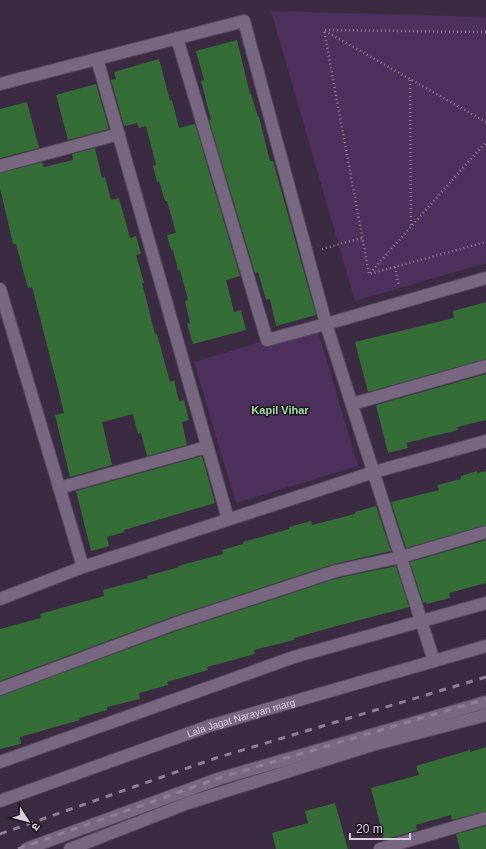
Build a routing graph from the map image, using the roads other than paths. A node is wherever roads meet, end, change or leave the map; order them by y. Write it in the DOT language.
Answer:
graph roads {
  1 [pos="177,38"];
  2 [pos="97,59"];
  3 [pos="0,84"];
  4 [pos="119,134"];
  5 [pos="0,166"];
  6 [pos="486,278"];
  7 [pos="0,289"];
  8 [pos="326,324"];
  9 [pos="486,366"];
  10 [pos="352,404"];
  11 [pos="486,441"];
  12 [pos="207,447"];
  13 [pos="374,472"];
  14 [pos="59,488"];
  15 [pos="228,519"];
  16 [pos="486,532"];
  17 [pos="401,557"];
  18 [pos="83,567"];
  19 [pos="0,599"];
  20 [pos="486,603"];
  21 [pos="421,621"];
  22 [pos="486,646"];
  23 [pos="434,661"];
  24 [pos="0,689"];
  25 [pos="486,702"];
  26 [pos="486,715"];
  27 [pos="0,762"];
  28 [pos="0,801"];
  29 [pos="486,818"];
  30 [pos="26,849"];
  31 [pos="70,849"];
  32 [pos="380,849"];
  1 -- 2 [label="street"];
  1 -- 8 [label="street"];
  1 -- 8 [label="street"];
  2 -- 3 [label="street"];
  2 -- 4 [label="street"];
  4 -- 5 [label="street"];
  4 -- 12 [label="street"];
  6 -- 8 [label="street"];
  7 -- 14 [label="street"];
  8 -- 10 [label="street"];
  9 -- 10 [label="street"];
  10 -- 13 [label="street"];
  11 -- 13 [label="street"];
  12 -- 14 [label="street"];
  12 -- 15 [label="street"];
  13 -- 15 [label="street"];
  13 -- 17 [label="street"];
  14 -- 18 [label="street"];
  15 -- 18 [label="street"];
  16 -- 17 [label="street"];
  17 -- 21 [label="street"];
  17 -- 24 [label="street"];
  18 -- 19 [label="street"];
  20 -- 21 [label="street"];
  21 -- 23 [label="street"];
  21 -- 27 [label="street"];
  22 -- 23 [label="street, Lala Jagat Narayan marg"];
  23 -- 28 [label="street, Lala Jagat Narayan marg"];
  25 -- 30 [label="street"];
  26 -- 31 [label="street"];
  29 -- 32 [label="street"];
}
